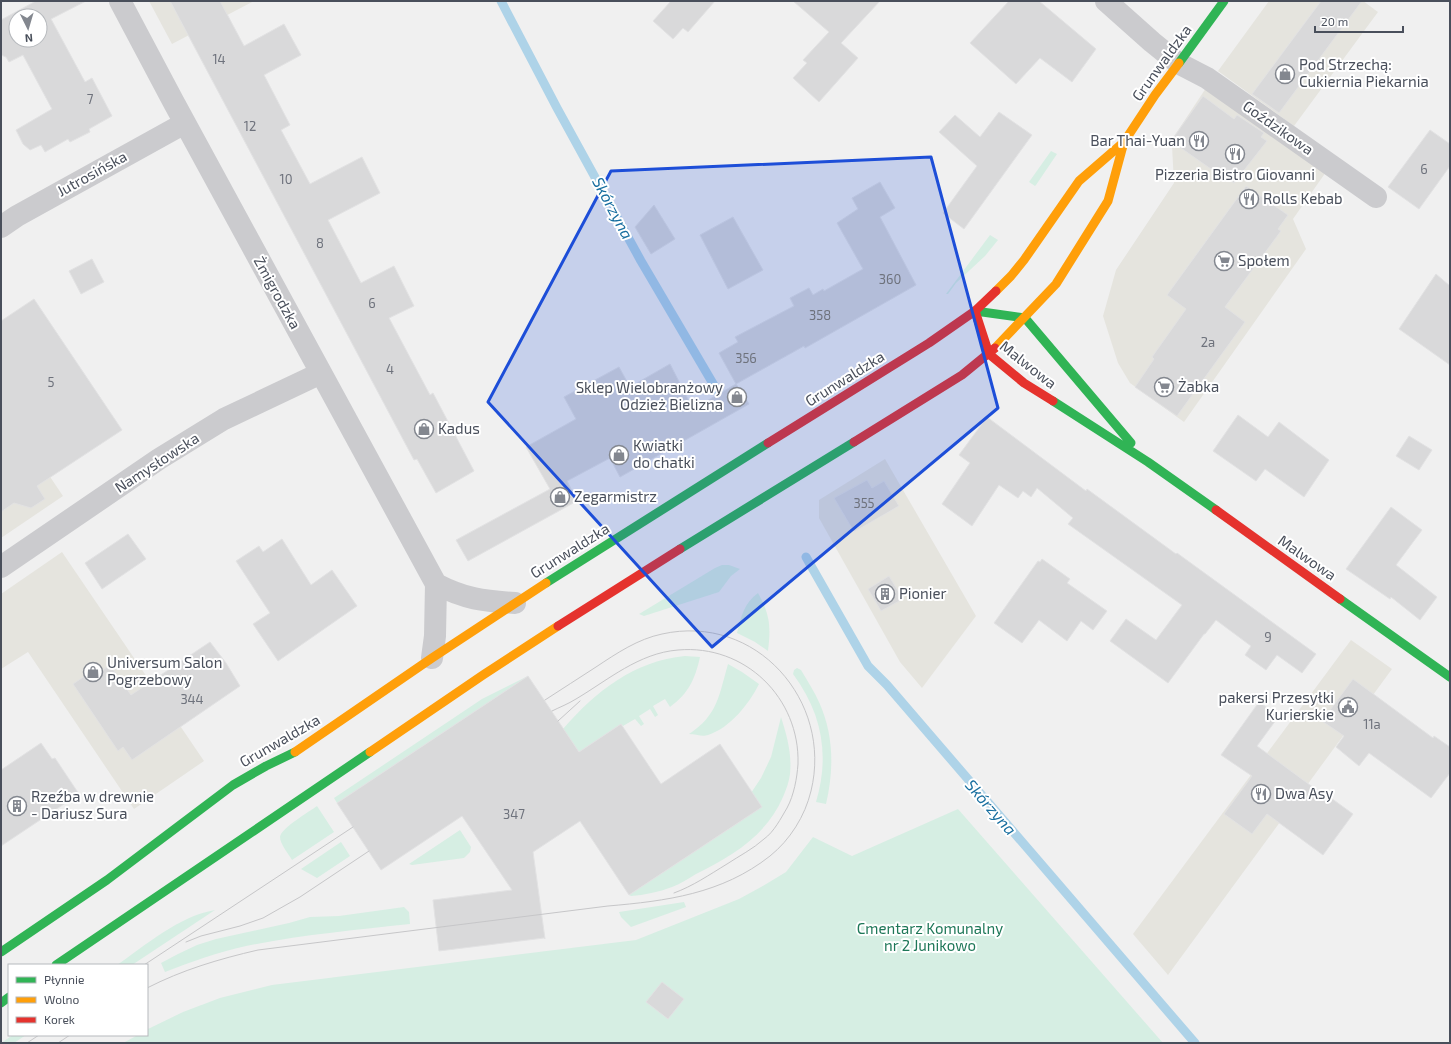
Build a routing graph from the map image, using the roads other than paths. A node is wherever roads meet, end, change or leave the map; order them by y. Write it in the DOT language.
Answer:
graph roads {
  1 [pos="120,1"];
  2 [pos="1106,1"];
  3 [pos="1224,1"];
  4 [pos="1178,63"];
  5 [pos="185,123"];
  6 [pos="1124,142"];
  7 [pos="1376,197"];
  8 [pos="1,227"];
  9 [pos="975,311"];
  10 [pos="1025,318"];
  11 [pos="989,354"];
  12 [pos="321,373"];
  13 [pos="1148,462"];
  14 [pos="1,567"];
  15 [pos="436,584"];
  16 [pos="515,603"];
  17 [pos="432,658"];
  18 [pos="1450,677"];
  19 [pos="1,952"];
  20 [pos="57,964"];
  1 -- 5 [label="street, Żmigrodzka"];
  2 -- 4 [label="street, Goździkowa"];
  3 -- 4 [label="street, Grunwaldzka"];
  4 -- 6 [label="street, Grunwaldzka"];
  4 -- 7 [label="street, Goździkowa"];
  5 -- 8 [label="street, Jutrosińska"];
  5 -- 12 [label="street, Żmigrodzka"];
  6 -- 9 [label="street, Grunwaldzka"];
  6 -- 10 [label="street, Grunwaldzka"];
  9 -- 10 [label="street, Malwowa"];
  9 -- 11 [label="street, Malwowa"];
  9 -- 16 [label="street, Grunwaldzka"];
  10 -- 11 [label="street, Grunwaldzka"];
  10 -- 13 [label="street, Malwowa"];
  11 -- 13 [label="street, Malwowa"];
  11 -- 20 [label="street, Grunwaldzka"];
  12 -- 14 [label="street, Namysłowska"];
  12 -- 15 [label="street, Żmigrodzka"];
  13 -- 18 [label="street, Malwowa"];
  15 -- 16 [label="street"];
  15 -- 17 [label="street, Żmigrodzka"];
  16 -- 17 [label="street, Grunwaldzka"];
  17 -- 19 [label="street, Grunwaldzka"];
}
